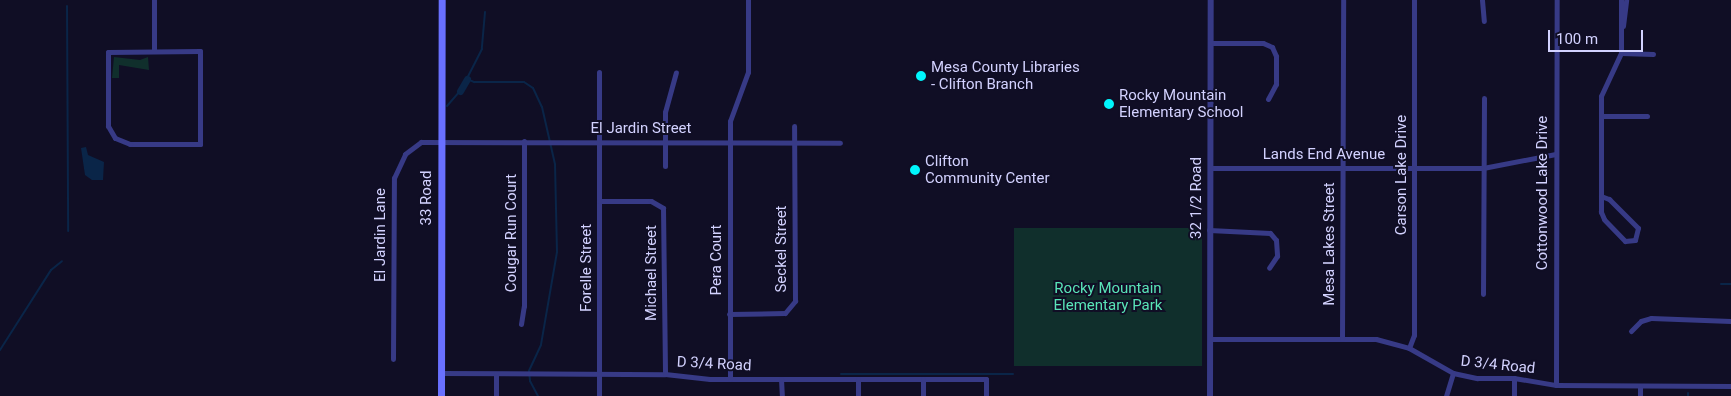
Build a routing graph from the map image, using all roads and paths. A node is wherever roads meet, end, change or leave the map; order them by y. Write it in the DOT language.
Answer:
graph roads {
  1 [pos="154,0"];
  2 [pos="442,0"];
  3 [pos="748,0"];
  4 [pos="1211,0"];
  5 [pos="1343,0"];
  6 [pos="1414,0"];
  7 [pos="1482,0"];
  8 [pos="1557,0"];
  9 [pos="1620,0"];
  10 [pos="1626,0"];
  11 [pos="1484,21"];
  12 [pos="1623,26"];
  13 [pos="1210,43"];
  14 [pos="154,51"];
  15 [pos="1621,53"];
  16 [pos="1653,54"];
  17 [pos="599,72"];
  18 [pos="676,72"];
  19 [pos="1484,98"];
  20 [pos="1268,99"];
  21 [pos="1601,116"];
  22 [pos="1648,116"];
  23 [pos="794,126"];
  24 [pos="524,141"];
  25 [pos="599,141"];
  26 [pos="665,141"];
  27 [pos="442,142"];
  28 [pos="730,142"];
  29 [pos="795,142"];
  30 [pos="840,143"];
  31 [pos="1556,154"];
  32 [pos="665,166"];
  33 [pos="1210,168"];
  34 [pos="1342,168"];
  35 [pos="1414,168"];
  36 [pos="1484,168"];
  37 [pos="1601,196"];
  38 [pos="599,201"];
  39 [pos="1210,230"];
  40 [pos="1269,268"];
  41 [pos="1483,294"];
  42 [pos="729,314"];
  43 [pos="1731,321"];
  44 [pos="521,324"];
  45 [pos="1630,331"];
  46 [pos="1210,339"];
  47 [pos="1342,339"];
  48 [pos="1409,348"];
  49 [pos="393,359"];
  50 [pos="441,373"];
  51 [pos="1453,373"];
  52 [pos="496,374"];
  53 [pos="600,374"];
  54 [pos="665,374"];
  55 [pos="781,378"];
  56 [pos="1514,378"];
  57 [pos="730,379"];
  58 [pos="858,379"];
  59 [pos="923,379"];
  60 [pos="1556,386"];
  61 [pos="1640,386"];
  62 [pos="1731,386"];
  63 [pos="441,396"];
  64 [pos="496,396"];
  65 [pos="599,396"];
  66 [pos="782,396"];
  67 [pos="858,396"];
  68 [pos="922,396"];
  69 [pos="986,396"];
  70 [pos="1210,396"];
  71 [pos="1446,396"];
  72 [pos="1514,396"];
  73 [pos="1640,396"];
  1 -- 14 [label="street"];
  2 -- 27 [label="main road, 33 Road"];
  3 -- 28 [label="street, Pera Court"];
  4 -- 13 [label="street, 32 1/2 Road"];
  5 -- 34 [label="street, Mesa Lakes Street"];
  6 -- 35 [label="street, Carson Lake Drive"];
  7 -- 11 [label="street"];
  8 -- 31 [label="street, Cottonwood Lake Drive"];
  9 -- 12 [label="street"];
  10 -- 12 [label="street"];
  12 -- 15 [label="street"];
  13 -- 20 [label="street"];
  13 -- 33 [label="street, 32 1/2 Road"];
  14 -- 14 [label="street"];
  15 -- 16 [label="street"];
  15 -- 21 [label="street"];
  17 -- 25 [label="street, Forelle Street"];
  18 -- 26 [label="street"];
  19 -- 36 [label="street"];
  21 -- 22 [label="street"];
  21 -- 37 [label="street"];
  23 -- 29 [label="street, Seckel Street"];
  24 -- 25 [label="street, El Jardin Street"];
  24 -- 27 [label="street, El Jardin Street"];
  24 -- 44 [label="street, Cougar Run Court"];
  25 -- 26 [label="street, El Jardin Street"];
  25 -- 38 [label="street, Forelle Street"];
  26 -- 28 [label="street, El Jardin Street"];
  26 -- 32 [label="street"];
  27 -- 49 [label="street, El Jardin Lane"];
  27 -- 50 [label="main road, 33 Road"];
  28 -- 29 [label="street, El Jardin Street"];
  28 -- 42 [label="street, Pera Court"];
  29 -- 30 [label="street, El Jardin Street"];
  29 -- 42 [label="street, Seckel Street"];
  31 -- 36 [label="street, Lands End Avenue"];
  31 -- 60 [label="street, Cottonwood Lake Drive"];
  33 -- 34 [label="street, Lands End Avenue"];
  33 -- 39 [label="street, 32 1/2 Road"];
  34 -- 35 [label="street, Lands End Avenue"];
  34 -- 47 [label="street, Mesa Lakes Street"];
  35 -- 36 [label="street, Lands End Avenue"];
  35 -- 48 [label="street, Carson Lake Drive"];
  36 -- 41 [label="street"];
  37 -- 37 [label="street"];
  38 -- 53 [label="street, Forelle Street"];
  38 -- 54 [label="street, Michael Street"];
  39 -- 40 [label="street"];
  39 -- 46 [label="street, 32 1/2 Road"];
  42 -- 57 [label="street, Pera Court"];
  43 -- 45 [label="street"];
  46 -- 47 [label="street, D 3/4 Road"];
  46 -- 70 [label="street, 32 1/2 Road"];
  47 -- 48 [label="street, D 3/4 Road"];
  48 -- 51 [label="street, D 3/4 Road"];
  50 -- 52 [label="street, D 3/4 Road"];
  50 -- 63 [label="main road, 33 Road"];
  51 -- 56 [label="street, D 3/4 Road"];
  51 -- 71 [label="street"];
  52 -- 53 [label="street, D 3/4 Road"];
  52 -- 64 [label="street"];
  53 -- 54 [label="street, D 3/4 Road"];
  53 -- 65 [label="street, Forelle Street"];
  54 -- 57 [label="street, D 3/4 Road"];
  55 -- 57 [label="street, D 3/4 Road"];
  55 -- 58 [label="street, D 3/4 Road"];
  55 -- 66 [label="street"];
  56 -- 60 [label="street, D 3/4 Road"];
  56 -- 72 [label="street"];
  58 -- 59 [label="street, D 3/4 Road"];
  58 -- 67 [label="street"];
  59 -- 68 [label="street"];
  59 -- 69 [label="street, D 3/4 Road"];
  60 -- 61 [label="street, D 3/4 Road"];
  61 -- 62 [label="street, D 3/4 Road"];
  61 -- 73 [label="street"];
}
